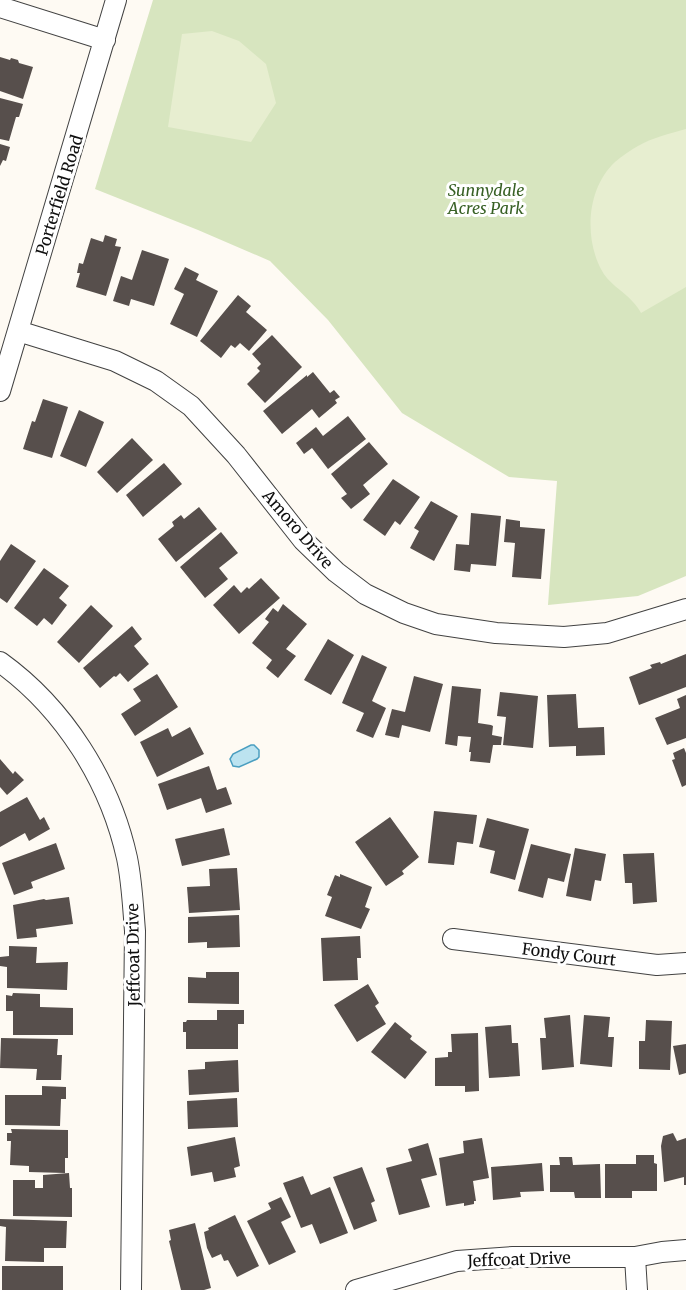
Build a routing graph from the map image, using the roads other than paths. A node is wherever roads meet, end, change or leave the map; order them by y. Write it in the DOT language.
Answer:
graph roads {
  1 [pos="116,0"];
  2 [pos="0,7"];
  3 [pos="105,40"];
  4 [pos="18,331"];
  5 [pos="0,391"];
  6 [pos="686,609"];
  7 [pos="0,662"];
  8 [pos="453,939"];
  9 [pos="686,963"];
  10 [pos="686,1250"];
  11 [pos="634,1257"];
  12 [pos="131,1290"];
  13 [pos="356,1290"];
  14 [pos="637,1290"];
  1 -- 3 [label="street, Porterfield Road"];
  2 -- 3 [label="street"];
  3 -- 4 [label="street, Porterfield Road"];
  4 -- 5 [label="street, Porterfield Road"];
  4 -- 6 [label="street, Amoro Drive"];
  7 -- 12 [label="street, Jeffcoat Drive"];
  8 -- 9 [label="street, Fondy Court"];
  10 -- 11 [label="street, Jeffcoat Drive"];
  11 -- 13 [label="street, Jeffcoat Drive"];
  11 -- 14 [label="street"];
}
